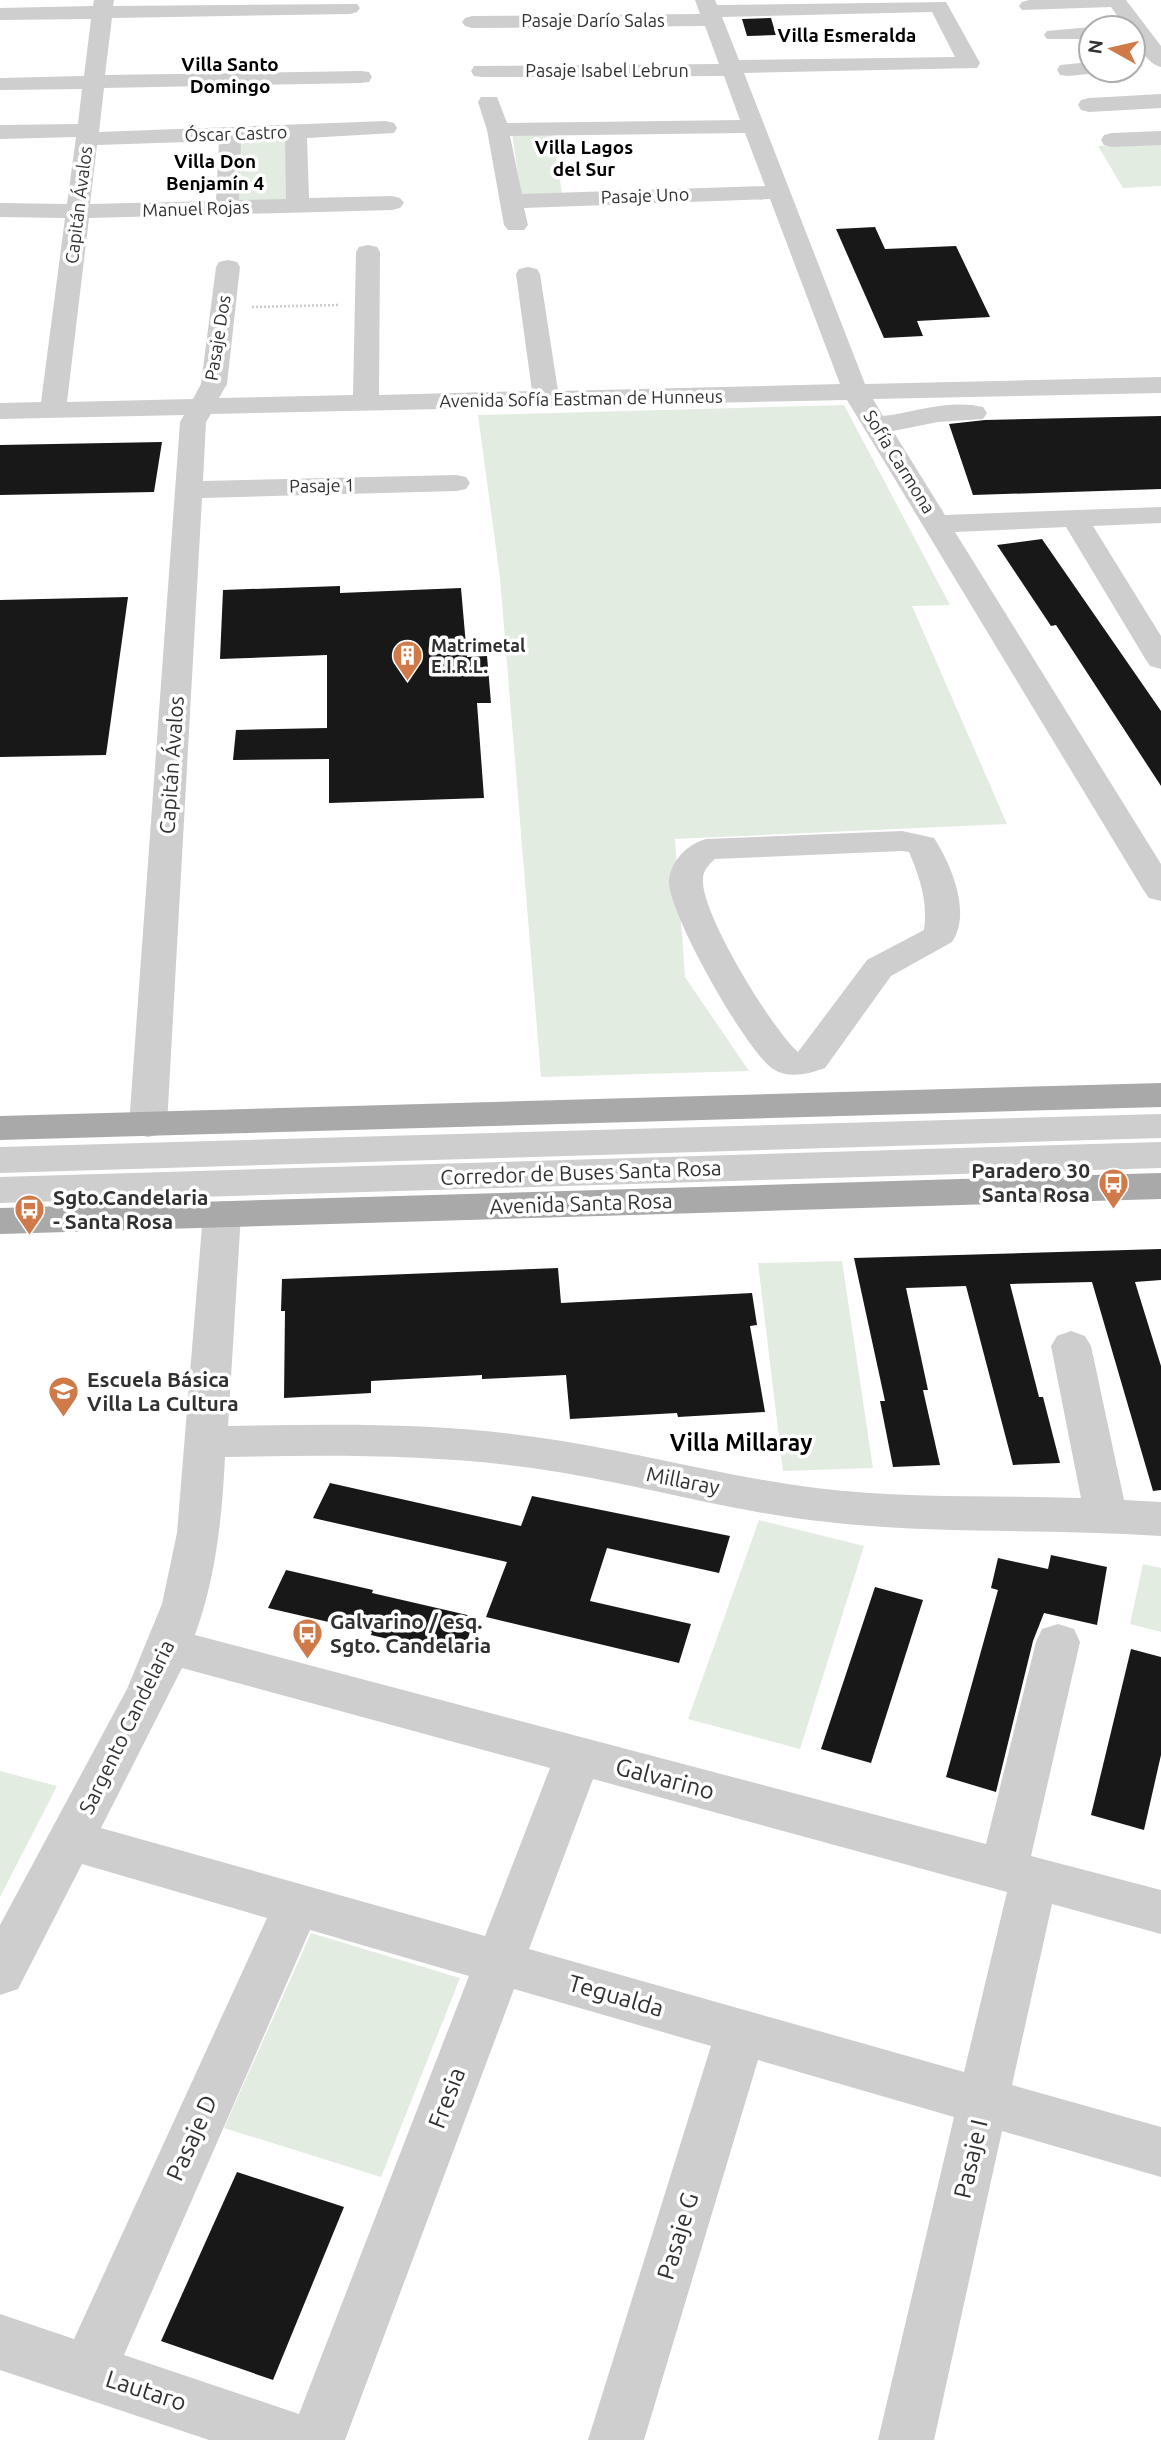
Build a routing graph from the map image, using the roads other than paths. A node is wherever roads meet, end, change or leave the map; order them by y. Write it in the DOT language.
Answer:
graph roads {
  1 [pos="468,0"];
  2 [pos="1116,1"];
  3 [pos="103,6"];
  4 [pos="1029,6"];
  5 [pos="350,8"];
  6 [pos="709,10"];
  7 [pos="0,14"];
  8 [pos="472,22"];
  9 [pos="1077,34"];
  10 [pos="1054,35"];
  11 [pos="969,63"];
  12 [pos="731,69"];
  13 [pos="1068,69"];
  14 [pos="1077,69"];
  15 [pos="482,71"];
  16 [pos="360,77"];
  17 [pos="94,82"];
  18 [pos="0,84"];
  19 [pos="1161,101"];
  20 [pos="1089,105"];
  21 [pos="753,126"];
  22 [pos="386,128"];
  23 [pos="498,130"];
  24 [pos="296,131"];
  25 [pos="0,132"];
  26 [pos="230,134"];
  27 [pos="87,135"];
  28 [pos="1161,138"];
  29 [pos="1112,141"];
  30 [pos="779,192"];
  31 [pos="511,201"];
  32 [pos="392,203"];
  33 [pos="298,206"];
  34 [pos="228,208"];
  35 [pos="0,209"];
  36 [pos="78,210"];
  37 [pos="516,225"];
  38 [pos="368,252"];
  39 [pos="228,267"];
  40 [pos="528,274"];
  41 [pos="1161,385"];
  42 [pos="856,393"];
  43 [pos="546,401"];
  44 [pos="366,404"];
  45 [pos="200,407"];
  46 [pos="53,410"];
  47 [pos="1148,410"];
  48 [pos="0,411"];
  49 [pos="876,425"];
  50 [pos="456,483"];
  51 [pos="188,490"];
  52 [pos="1161,514"];
  53 [pos="1074,518"];
  54 [pos="937,524"];
  55 [pos="1161,660"];
  56 [pos="1161,891"];
  57 [pos="800,1064"];
  58 [pos="1161,1095"];
  59 [pos="805,1105"];
  60 [pos="148,1125"];
  61 [pos="1161,1126"];
  62 [pos="0,1128"];
  63 [pos="1161,1154"];
  64 [pos="0,1160"];
  65 [pos="1161,1186"];
  66 [pos="0,1190"];
  67 [pos="222,1214"];
  68 [pos="0,1221"];
  69 [pos="1071,1346"];
  70 [pos="205,1441"];
  71 [pos="1106,1516"];
  72 [pos="1161,1519"];
  73 [pos="1058,1642"];
  74 [pos="169,1646"];
  75 [pos="578,1756"];
  76 [pos="70,1840"];
  77 [pos="1019,1874"];
  78 [pos="296,1905"];
  79 [pos="1161,1912"];
  80 [pos="499,1963"];
  81 [pos="0,1973"];
  82 [pos="741,2032"];
  83 [pos="984,2102"];
  84 [pos="1161,2152"];
  85 [pos="0,2342"];
  86 [pos="88,2372"];
  87 [pos="293,2440"];
  88 [pos="317,2440"];
  89 [pos="615,2440"];
  90 [pos="906,2440"];
  1 -- 8 [label="street"];
  2 -- 4 [label="street"];
  3 -- 5 [label="street"];
  3 -- 7 [label="street"];
  3 -- 17 [label="street, Capitán Ávalos"];
  6 -- 8 [label="street, Pasaje Darío Salas"];
  6 -- 11 [label="street, Pasaje Darío Salas"];
  6 -- 12 [label="street, Sofía Carmona"];
  8 -- 15 [label="street"];
  9 -- 10 [label="street"];
  11 -- 12 [label="street, Pasaje Isabel Lebrun"];
  12 -- 15 [label="street, Pasaje Isabel Lebrun"];
  12 -- 21 [label="street, Sofía Carmona"];
  13 -- 14 [label="street"];
  15 -- 23 [label="street"];
  16 -- 17 [label="street"];
  17 -- 18 [label="street"];
  17 -- 27 [label="street, Capitán Ávalos"];
  19 -- 20 [label="street"];
  21 -- 23 [label="street"];
  21 -- 30 [label="street, Sofía Carmona"];
  22 -- 24 [label="street, Óscar Castro"];
  23 -- 31 [label="street"];
  24 -- 26 [label="street, Óscar Castro"];
  24 -- 33 [label="street"];
  25 -- 27 [label="street, Óscar Castro"];
  26 -- 27 [label="street, Óscar Castro"];
  26 -- 34 [label="street"];
  27 -- 36 [label="street, Capitán Ávalos"];
  28 -- 29 [label="street"];
  30 -- 31 [label="street, Pasaje Uno"];
  30 -- 42 [label="street, Sofía Carmona"];
  31 -- 37 [label="street"];
  32 -- 33 [label="street, Manuel Rojas"];
  33 -- 34 [label="street, Manuel Rojas"];
  34 -- 36 [label="street, Manuel Rojas"];
  35 -- 36 [label="street, Manuel Rojas"];
  36 -- 46 [label="street, Capitán Ávalos"];
  38 -- 44 [label="street"];
  39 -- 45 [label="street, Pasaje Dos"];
  40 -- 43 [label="street"];
  41 -- 42 [label="street, Avenida Sofía Eastman de Hunneus"];
  42 -- 43 [label="street, Avenida Sofía Eastman de Hunneus"];
  42 -- 49 [label="street, Sofía Carmona"];
  43 -- 44 [label="street, Avenida Sofía Eastman de Hunneus"];
  44 -- 45 [label="street, Avenida Sofía Eastman de Hunneus"];
  45 -- 46 [label="street, Avenida Sofía Eastman de Hunneus"];
  45 -- 51 [label="street, Capitán Ávalos"];
  46 -- 48 [label="street, Avenida Sofía Eastman de Hunneus"];
  47 -- 49 [label="street"];
  49 -- 54 [label="street, Sofía Carmona"];
  50 -- 51 [label="street, Pasaje 1"];
  51 -- 60 [label="street, Capitán Ávalos"];
  52 -- 53 [label="street"];
  53 -- 54 [label="street"];
  53 -- 55 [label="street"];
  54 -- 56 [label="street, Sofía Carmona"];
  57 -- 57 [label="street"];
  57 -- 59 [label="street"];
  58 -- 59 [label="main road"];
  59 -- 60 [label="main road"];
  60 -- 62 [label="main road"];
  61 -- 64 [label="street, Corredor de Buses Santa Rosa"];
  63 -- 66 [label="street, Corredor de Buses Santa Rosa"];
  65 -- 67 [label="main road, Avenida Santa Rosa"];
  67 -- 68 [label="main road, Avenida Santa Rosa"];
  67 -- 70 [label="street, Sargento Candelaria"];
  69 -- 71 [label="street"];
  70 -- 71 [label="street, Millaray"];
  70 -- 74 [label="street, Sargento Candelaria"];
  71 -- 72 [label="street, Millaray"];
  73 -- 77 [label="street, Pasaje I"];
  74 -- 75 [label="street, Galvarino"];
  74 -- 76 [label="street, Sargento Candelaria"];
  75 -- 77 [label="street, Galvarino"];
  75 -- 80 [label="street, Fresia"];
  76 -- 78 [label="street, Tegualda"];
  76 -- 81 [label="street, Sargento Candelaria"];
  77 -- 79 [label="street, Galvarino"];
  77 -- 83 [label="street, Pasaje I"];
  78 -- 80 [label="street, Tegualda"];
  78 -- 86 [label="street, Pasaje D"];
  80 -- 82 [label="street, Tegualda"];
  80 -- 88 [label="street, Fresia"];
  82 -- 83 [label="street, Tegualda"];
  82 -- 89 [label="street, Pasaje G"];
  83 -- 84 [label="street, Tegualda"];
  83 -- 90 [label="street, Pasaje I"];
  85 -- 86 [label="street, Lautaro"];
  86 -- 87 [label="street, Lautaro"];
}
